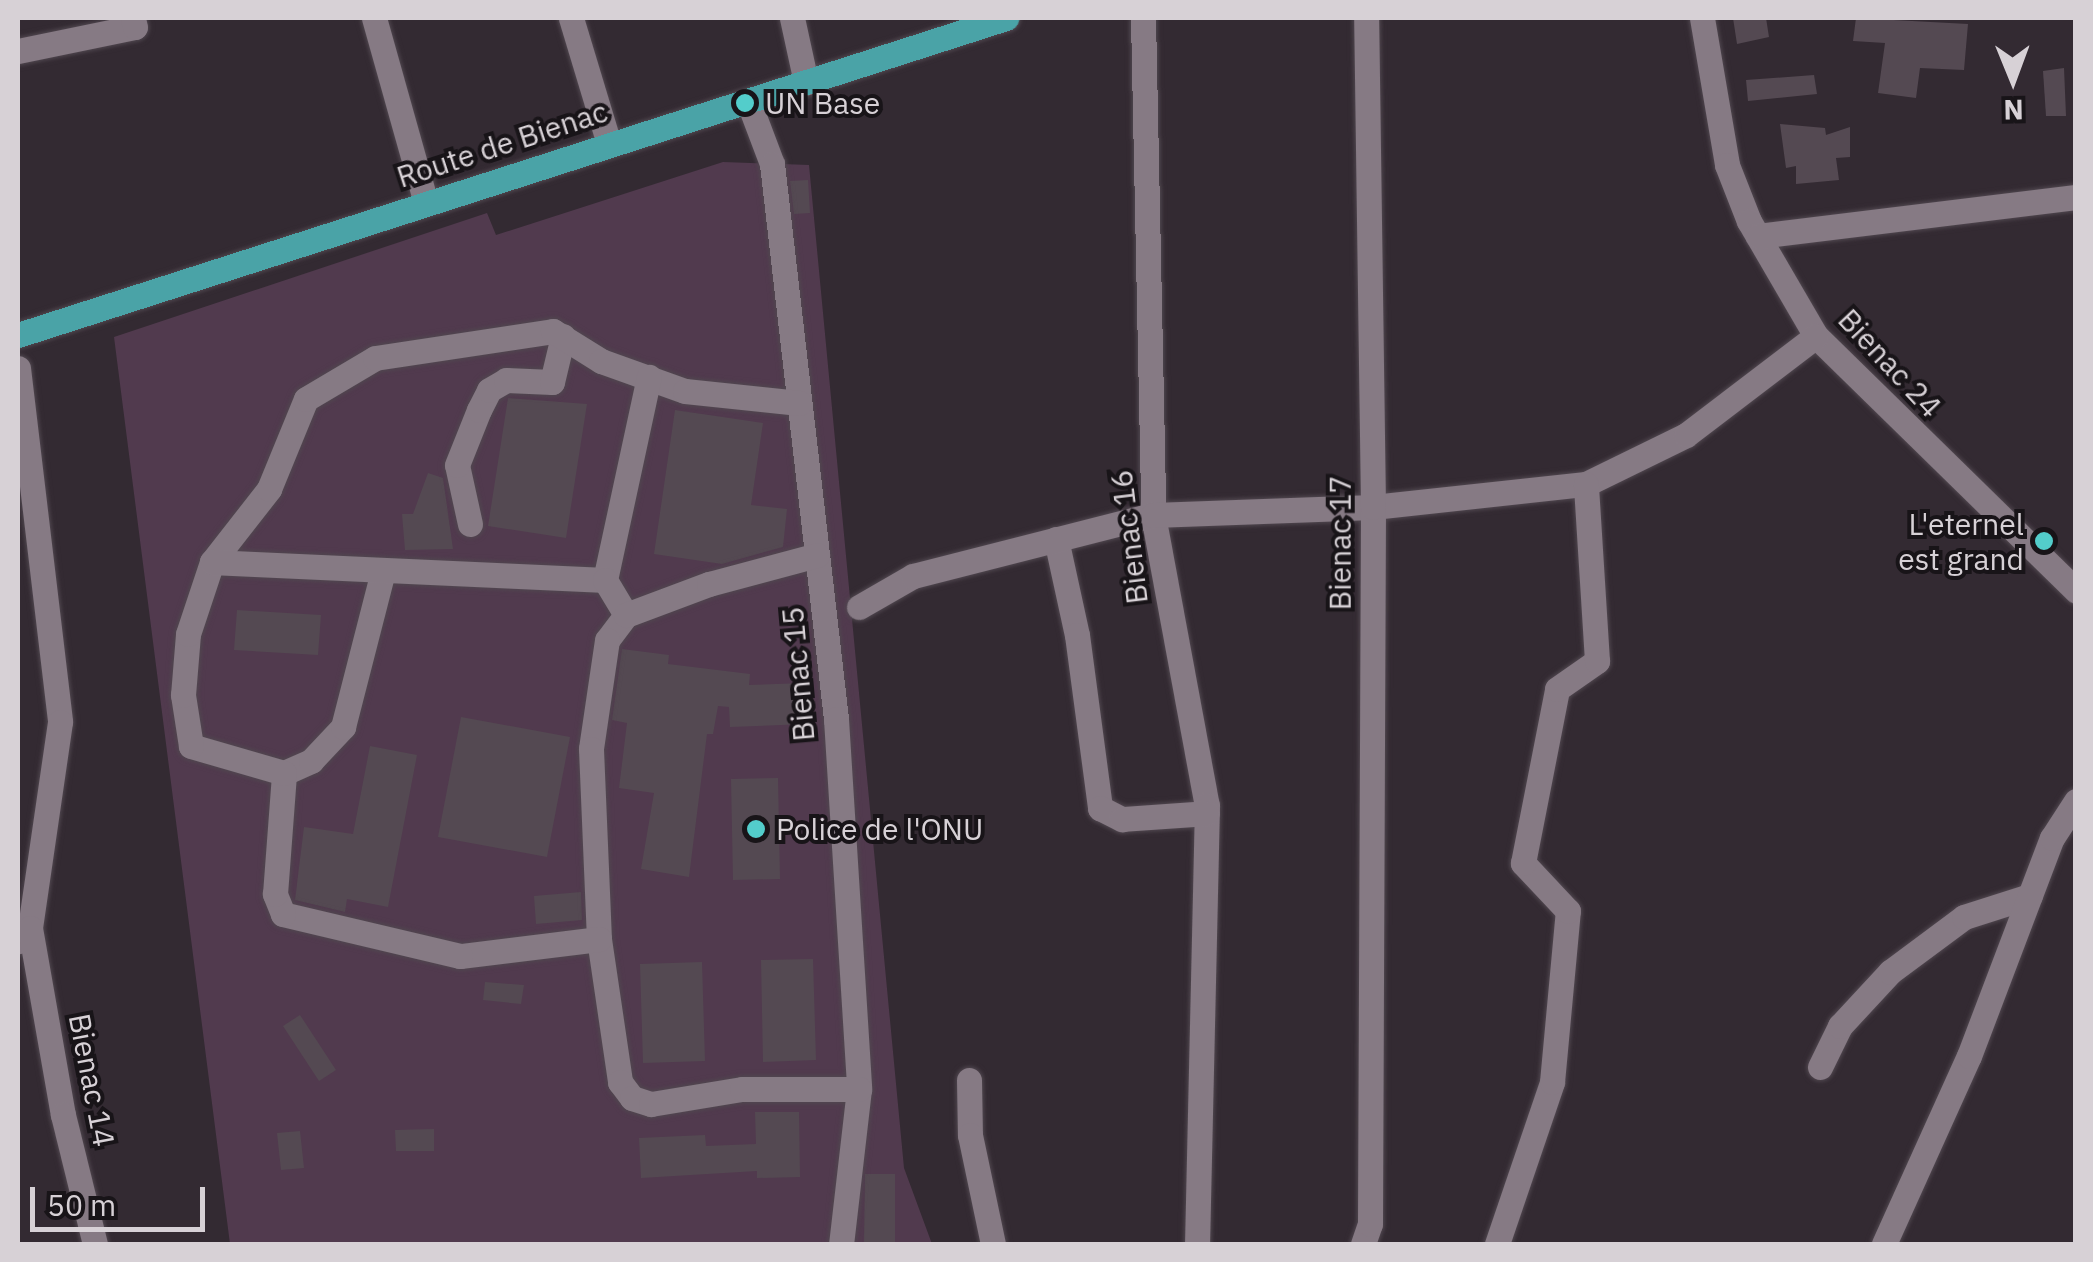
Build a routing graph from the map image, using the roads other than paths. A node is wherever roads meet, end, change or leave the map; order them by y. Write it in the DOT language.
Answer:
graph roads {
  1 [pos="132,18"];
  2 [pos="374,18"];
  3 [pos="571,18"];
  4 [pos="792,18"];
  5 [pos="1006,18"];
  6 [pos="1142,18"];
  7 [pos="1366,18"];
  8 [pos="1702,18"];
  9 [pos="18,50"];
  10 [pos="806,82"];
  11 [pos="749,103"];
  12 [pos="609,144"];
  13 [pos="2076,198"];
  14 [pos="426,203"];
  15 [pos="1758,236"];
  16 [pos="18,335"];
  17 [pos="562,336"];
  18 [pos="1816,336"];
  19 [pos="18,368"];
  20 [pos="649,377"];
  21 [pos="799,402"];
  22 [pos="1586,484"];
  23 [pos="1373,507"];
  24 [pos="1153,514"];
  25 [pos="470,524"];
  26 [pos="1056,539"];
  27 [pos="817,555"];
  28 [pos="212,562"];
  29 [pos="382,575"];
  30 [pos="604,580"];
  31 [pos="2076,591"];
  32 [pos="859,607"];
  33 [pos="626,616"];
  34 [pos="284,773"];
  35 [pos="2076,801"];
  36 [pos="1207,812"];
  37 [pos="2030,896"];
  38 [pos="24,934"];
  39 [pos="599,939"];
  40 [pos="1820,1067"];
  41 [pos="969,1080"];
  42 [pos="859,1089"];
  43 [pos="95,1244"];
  44 [pos="841,1244"];
  45 [pos="993,1244"];
  46 [pos="1196,1244"];
  47 [pos="1363,1244"];
  48 [pos="1498,1244"];
  49 [pos="1884,1244"];
  1 -- 9 [label="street"];
  2 -- 14 [label="street"];
  3 -- 12 [label="street"];
  4 -- 10 [label="street"];
  5 -- 10 [label="main road, Route de Bienac"];
  6 -- 24 [label="street, Bienac 16"];
  7 -- 23 [label="street, Bienac 17"];
  8 -- 15 [label="street, Bienac 24"];
  10 -- 11 [label="main road, Route de Bienac"];
  11 -- 12 [label="main road, Route de Bienac"];
  11 -- 21 [label="street, Bienac 15"];
  12 -- 14 [label="main road, Route de Bienac"];
  13 -- 15 [label="street"];
  14 -- 16 [label="main road, Route de Bienac"];
  15 -- 18 [label="street, Bienac 24"];
  17 -- 20 [label="street"];
  17 -- 25 [label="street"];
  17 -- 28 [label="street"];
  18 -- 22 [label="street"];
  18 -- 31 [label="street, Bienac 24"];
  19 -- 38 [label="street, Bienac 14"];
  20 -- 21 [label="street"];
  20 -- 30 [label="street"];
  21 -- 27 [label="street, Bienac 15"];
  22 -- 23 [label="street"];
  22 -- 48 [label="street"];
  23 -- 24 [label="street"];
  23 -- 47 [label="street, Bienac 17"];
  24 -- 26 [label="street"];
  24 -- 36 [label="street, Bienac 16"];
  26 -- 32 [label="street"];
  26 -- 36 [label="street"];
  27 -- 33 [label="street"];
  27 -- 42 [label="street, Bienac 15"];
  28 -- 29 [label="street"];
  28 -- 34 [label="street"];
  29 -- 30 [label="street"];
  29 -- 34 [label="street"];
  30 -- 33 [label="street"];
  33 -- 39 [label="street"];
  34 -- 39 [label="street"];
  35 -- 37 [label="street"];
  36 -- 46 [label="street, Bienac 16"];
  37 -- 40 [label="street"];
  37 -- 49 [label="street"];
  38 -- 43 [label="street, Bienac 14"];
  39 -- 42 [label="street"];
  41 -- 45 [label="street"];
  42 -- 44 [label="street, Bienac 15"];
}
